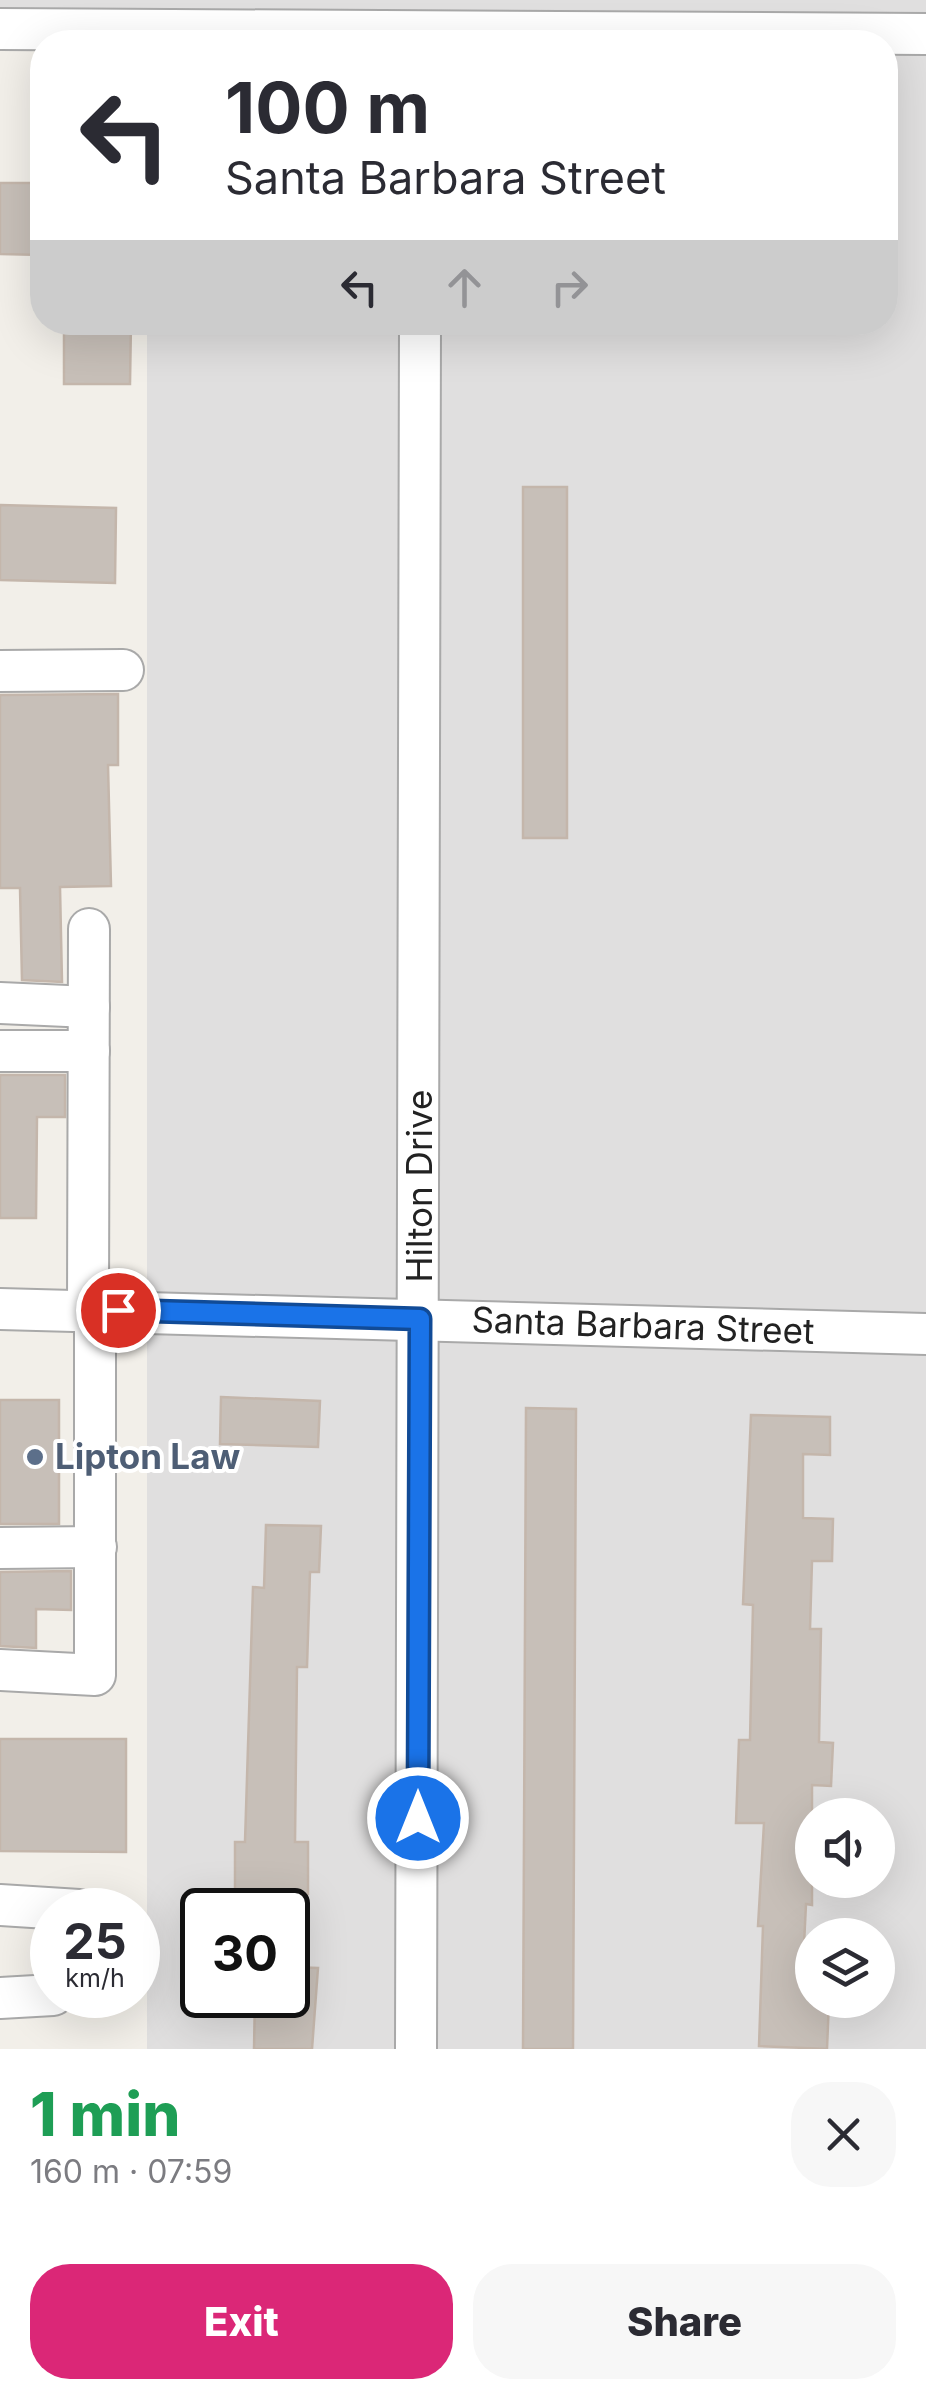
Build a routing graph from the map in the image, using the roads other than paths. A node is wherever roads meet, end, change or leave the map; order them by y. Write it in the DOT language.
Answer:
graph roads {
  1 [pos="420,24"];
  2 [pos="0,29"];
  3 [pos="724,30"];
  4 [pos="898,33"];
  5 [pos="926,34"];
  6 [pos="420,335"];
  7 [pos="123,670"];
  8 [pos="0,671"];
  9 [pos="89,930"];
  10 [pos="0,1003"];
  11 [pos="89,1007"];
  12 [pos="0,1051"];
  13 [pos="88,1051"];
  14 [pos="0,1309"];
  15 [pos="92,1309"];
  16 [pos="420,1319"];
  17 [pos="926,1334"];
  18 [pos="96,1546"];
  19 [pos="8,1548"];
  20 [pos="8,1671"];
  21 [pos="0,1905"];
  22 [pos="30,1907"];
  23 [pos="30,1996"];
  24 [pos="0,1998"];
  25 [pos="416,2049"];
  1 -- 2 [label="street"];
  1 -- 3 [label="street"];
  4 -- 5 [label="street"];
  6 -- 16 [label="street, Hilton Drive"];
  7 -- 8 [label="street"];
  9 -- 11 [label="street"];
  10 -- 11 [label="street"];
  11 -- 13 [label="street"];
  12 -- 13 [label="street"];
  13 -- 15 [label="street"];
  14 -- 15 [label="street, Santa Barbara Street"];
  15 -- 16 [label="street, Santa Barbara Street"];
  15 -- 18 [label="street"];
  16 -- 17 [label="street, Santa Barbara Street"];
  16 -- 25 [label="street, Hilton Drive"];
  18 -- 19 [label="street"];
  18 -- 20 [label="street"];
  21 -- 22 [label="street"];
  23 -- 24 [label="street"];
}
